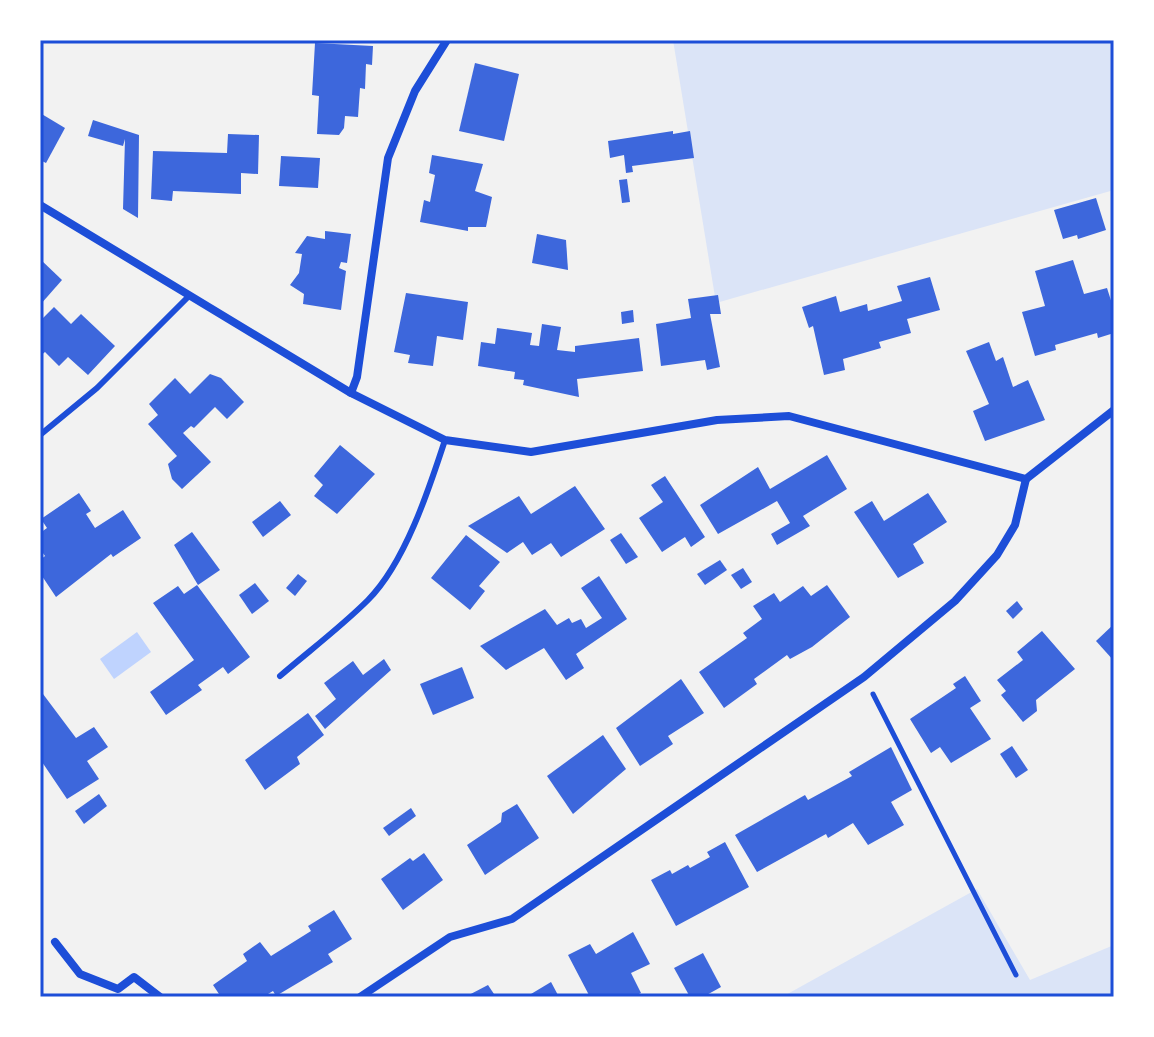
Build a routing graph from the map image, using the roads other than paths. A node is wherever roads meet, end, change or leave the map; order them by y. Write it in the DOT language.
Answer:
graph roads {
  1 [pos="447,40"];
  2 [pos="40,205"];
  3 [pos="189,296"];
  4 [pos="351,393"];
  5 [pos="1114,410"];
  6 [pos="40,435"];
  7 [pos="445,440"];
  8 [pos="1026,479"];
  9 [pos="280,676"];
  10 [pos="55,942"];
  11 [pos="160,997"];
  12 [pos="360,997"];
  1 -- 4 [label="street"];
  2 -- 3 [label="street"];
  3 -- 4 [label="street"];
  3 -- 6 [label="lane"];
  4 -- 7 [label="street"];
  5 -- 8 [label="street"];
  7 -- 8 [label="street"];
  7 -- 9 [label="lane"];
  8 -- 12 [label="street"];
  10 -- 11 [label="street"];
}
